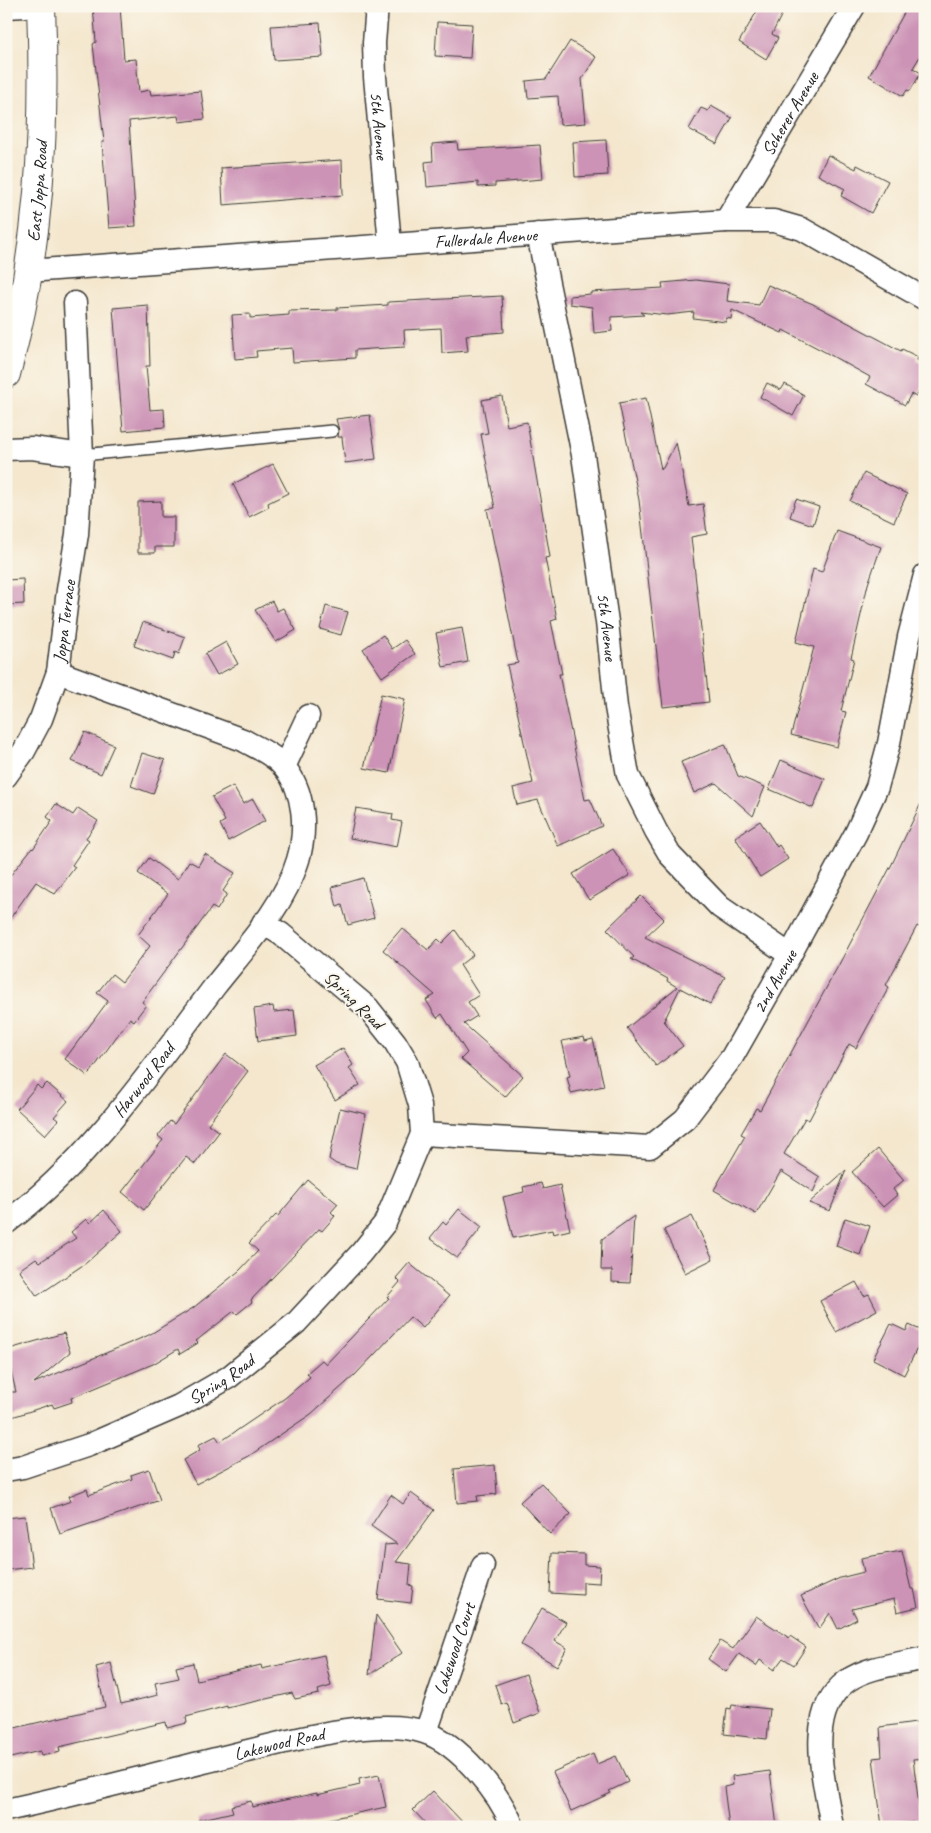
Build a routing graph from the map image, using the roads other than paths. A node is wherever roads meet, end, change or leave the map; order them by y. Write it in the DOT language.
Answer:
graph roads {
  1 [pos="25,6"];
  2 [pos="41,6"];
  3 [pos="377,6"];
  4 [pos="854,6"];
  5 [pos="6,8"];
  6 [pos="726,221"];
  7 [pos="538,234"];
  8 [pos="390,244"];
  9 [pos="28,271"];
  10 [pos="925,298"];
  11 [pos="75,303"];
  12 [pos="6,374"];
  13 [pos="332,431"];
  14 [pos="6,449"];
  15 [pos="82,456"];
  16 [pos="925,575"];
  17 [pos="58,672"];
  18 [pos="308,716"];
  19 [pos="284,766"];
  20 [pos="6,776"];
  21 [pos="263,923"];
  22 [pos="790,955"];
  23 [pos="422,1134"];
  24 [pos="6,1223"];
  25 [pos="6,1470"];
  26 [pos="483,1565"];
  27 [pos="925,1658"];
  28 [pos="426,1732"];
  29 [pos="6,1810"];
  30 [pos="513,1827"];
  31 [pos="832,1827"];
  1 -- 5 [label="street"];
  2 -- 9 [label="main road, East Joppa Road"];
  3 -- 8 [label="street, 5th Avenue"];
  4 -- 6 [label="street, Scherer Avenue"];
  6 -- 7 [label="street, Fullerdale Avenue"];
  6 -- 10 [label="street, Fullerdale Avenue"];
  7 -- 8 [label="street, Fullerdale Avenue"];
  7 -- 22 [label="street, 5th Avenue"];
  8 -- 9 [label="street, Fullerdale Avenue"];
  9 -- 12 [label="main road, East Joppa Road"];
  11 -- 15 [label="street, Joppa Terrace"];
  13 -- 15 [label="lane"];
  14 -- 15 [label="street"];
  15 -- 17 [label="street, Joppa Terrace"];
  16 -- 22 [label="street, 2nd Avenue"];
  17 -- 19 [label="street"];
  17 -- 20 [label="street, Joppa Terrace"];
  18 -- 19 [label="street"];
  19 -- 21 [label="street"];
  21 -- 23 [label="street, Spring Road"];
  21 -- 24 [label="street, Harwood Road"];
  22 -- 23 [label="street, 2nd Avenue"];
  23 -- 25 [label="street, Spring Road"];
  26 -- 28 [label="street, Lakewood Court"];
  27 -- 31 [label="street"];
  28 -- 29 [label="street, Lakewood Road"];
  28 -- 30 [label="street, Lakewood Road"];
}
